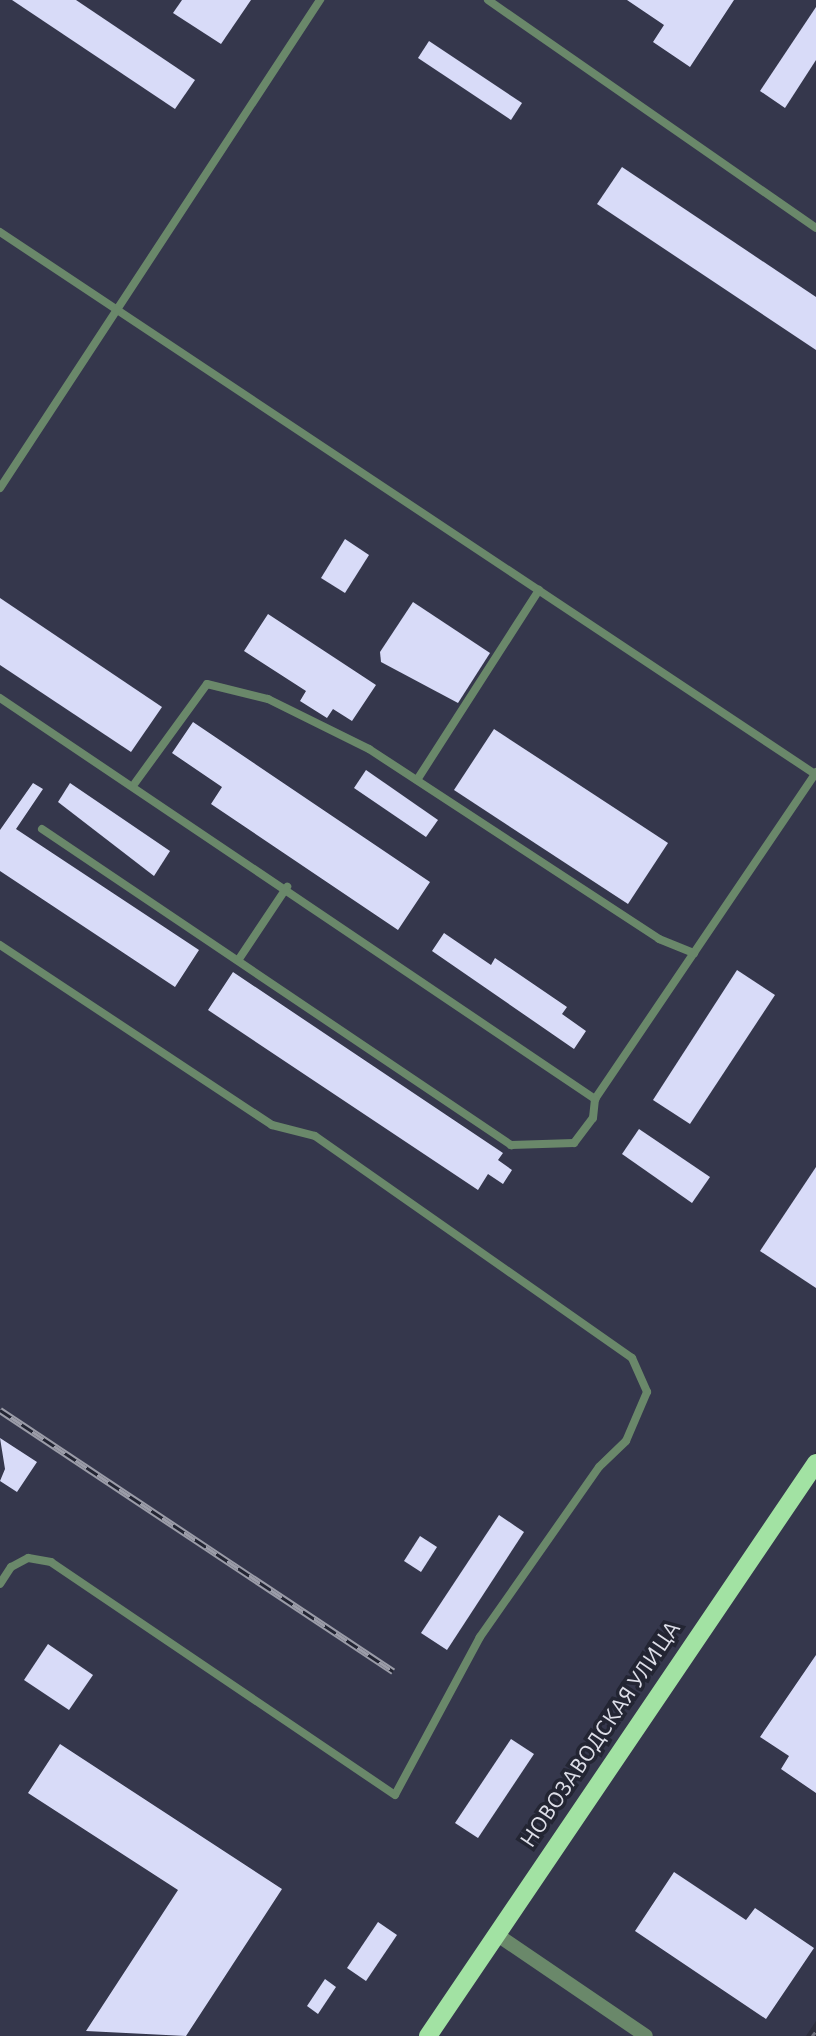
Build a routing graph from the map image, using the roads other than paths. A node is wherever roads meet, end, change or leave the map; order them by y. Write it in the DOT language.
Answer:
graph roads {
  1 [pos="320,0"];
  2 [pos="488,0"];
  3 [pos="816,228"];
  4 [pos="0,232"];
  5 [pos="120,312"];
  6 [pos="0,488"];
  7 [pos="539,590"];
  8 [pos="0,698"];
  9 [pos="816,773"];
  10 [pos="417,780"];
  11 [pos="135,783"];
  12 [pos="42,829"];
  13 [pos="287,887"];
  14 [pos="0,945"];
  15 [pos="694,953"];
  16 [pos="239,959"];
  17 [pos="595,1099"];
  18 [pos="816,1463"];
  19 [pos="0,1584"];
  20 [pos="496,1934"];
  21 [pos="428,2036"];
  22 [pos="646,2036"];
  1 -- 5 [label="lane"];
  2 -- 3 [label="lane"];
  4 -- 5 [label="lane"];
  5 -- 6 [label="lane"];
  5 -- 7 [label="lane"];
  7 -- 9 [label="lane"];
  7 -- 10 [label="lane"];
  8 -- 11 [label="lane"];
  9 -- 15 [label="lane"];
  10 -- 11 [label="lane"];
  10 -- 15 [label="lane"];
  11 -- 13 [label="lane"];
  12 -- 16 [label="lane"];
  13 -- 16 [label="lane"];
  13 -- 17 [label="lane"];
  14 -- 19 [label="lane"];
  15 -- 17 [label="lane"];
  16 -- 17 [label="lane"];
  18 -- 20 [label="main road, НОВОЗАВОДСКАЯ УЛИЦА"];
  20 -- 21 [label="main road, НОВОЗАВОДСКАЯ УЛИЦА"];
  20 -- 22 [label="street"];
}
